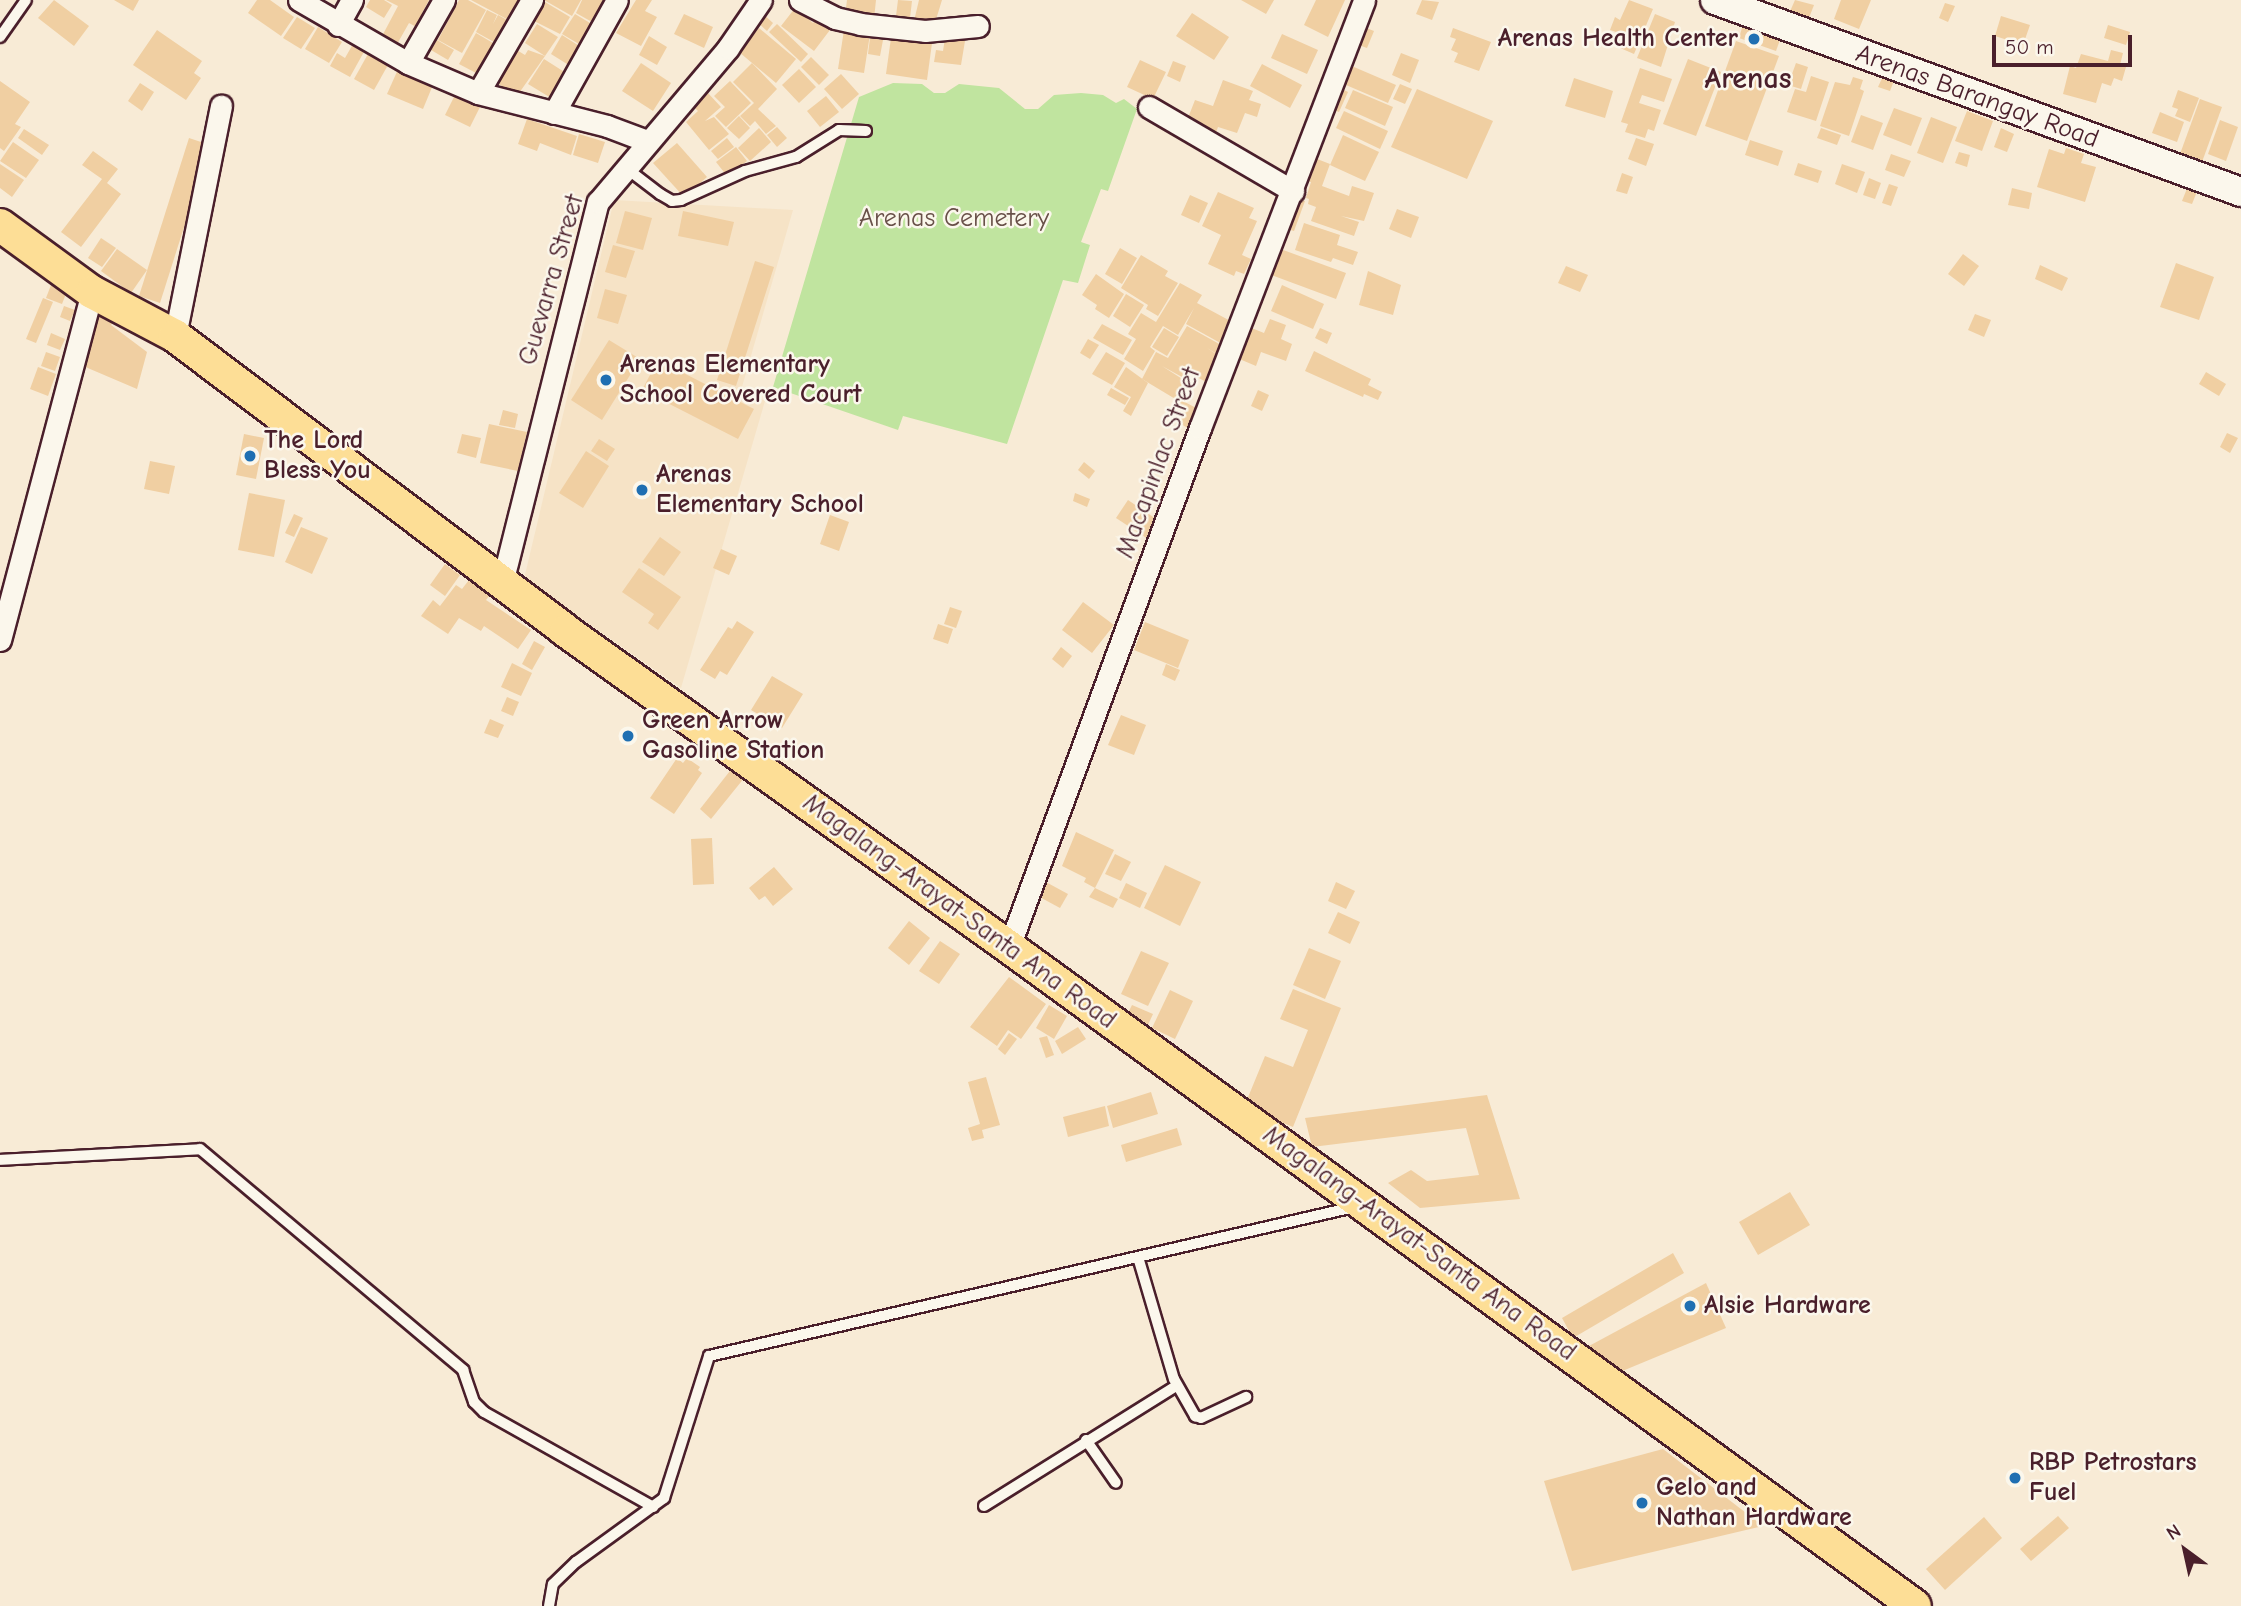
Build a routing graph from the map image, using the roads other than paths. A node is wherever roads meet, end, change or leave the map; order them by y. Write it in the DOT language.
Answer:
graph roads {
  1 [pos="26,0"];
  2 [pos="299,0"];
  3 [pos="352,0"];
  4 [pos="444,0"];
  5 [pos="533,0"];
  6 [pos="617,0"];
  7 [pos="761,0"];
  8 [pos="800,0"];
  9 [pos="1364,0"];
  10 [pos="1715,0"];
  11 [pos="338,24"];
  12 [pos="978,26"];
  13 [pos="0,37"];
  14 [pos="408,63"];
  15 [pos="478,93"];
  16 [pos="221,106"];
  17 [pos="1149,107"];
  18 [pos="554,113"];
  19 [pos="866,131"];
  20 [pos="647,141"];
  21 [pos="626,168"];
  22 [pos="1293,191"];
  23 [pos="2241,192"];
  24 [pos="0,225"];
  25 [pos="92,292"];
  26 [pos="175,336"];
  27 [pos="502,583"];
  28 [pos="0,640"];
  29 [pos="1009,947"];
  30 [pos="0,1160"];
  31 [pos="1364,1204"];
  32 [pos="1138,1257"];
  33 [pos="1176,1386"];
  34 [pos="1246,1397"];
  35 [pos="1086,1440"];
  36 [pos="1116,1483"];
  37 [pos="984,1506"];
  38 [pos="653,1507"];
  39 [pos="549,1606"];
  40 [pos="1915,1606"];
  1 -- 13 [label="lane"];
  2 -- 11 [label="street"];
  3 -- 11 [label="street"];
  4 -- 14 [label="street"];
  5 -- 15 [label="street"];
  6 -- 18 [label="street"];
  7 -- 20 [label="street, Guevarra Street"];
  8 -- 12 [label="street"];
  9 -- 22 [label="street, Macapinlac Street"];
  10 -- 23 [label="street, Arenas Barangay Road"];
  11 -- 14 [label="street"];
  14 -- 15 [label="street"];
  15 -- 18 [label="street"];
  16 -- 26 [label="street"];
  17 -- 22 [label="street"];
  18 -- 20 [label="street"];
  19 -- 21 [label="lane"];
  20 -- 21 [label="street, Guevarra Street"];
  21 -- 27 [label="street, Guevarra Street"];
  22 -- 29 [label="street, Macapinlac Street"];
  24 -- 25 [label="main road, Magalang-Arayat-Santa Ana Road"];
  25 -- 26 [label="main road, Magalang-Arayat-Santa Ana Road"];
  25 -- 28 [label="street"];
  26 -- 27 [label="main road, Magalang-Arayat-Santa Ana Road"];
  27 -- 29 [label="main road, Magalang-Arayat-Santa Ana Road"];
  29 -- 31 [label="main road, Magalang-Arayat-Santa Ana Road"];
  30 -- 38 [label="lane"];
  31 -- 32 [label="lane"];
  31 -- 40 [label="main road, Magalang-Arayat-Santa Ana Road"];
  32 -- 33 [label="lane"];
  32 -- 38 [label="lane"];
  33 -- 34 [label="lane"];
  33 -- 35 [label="lane"];
  35 -- 36 [label="lane"];
  35 -- 37 [label="lane"];
  38 -- 39 [label="lane"];
}
